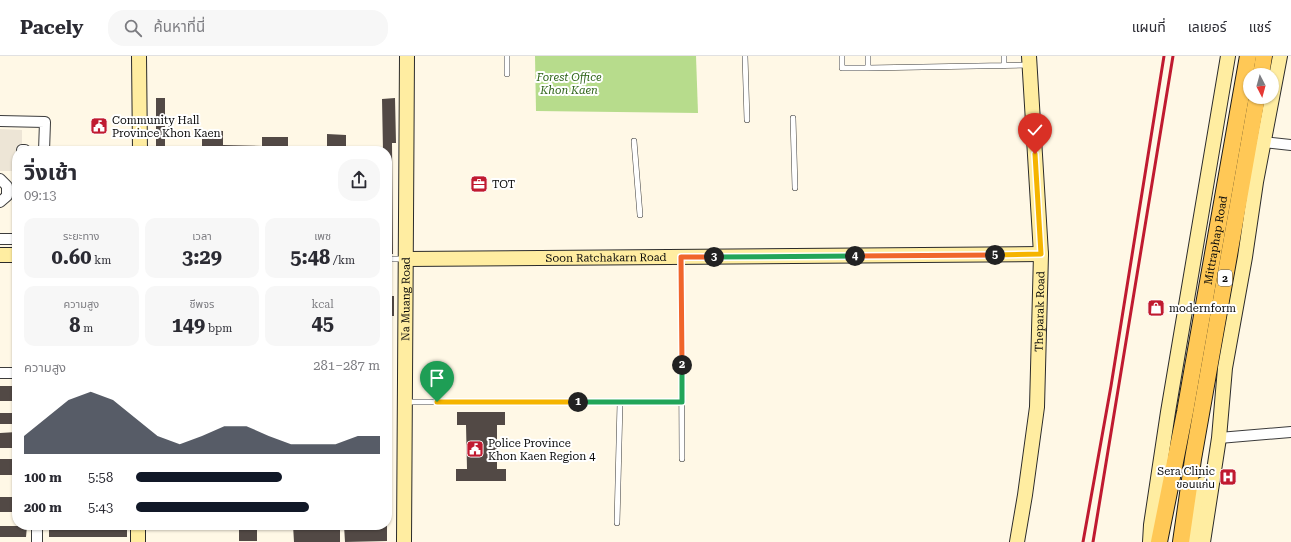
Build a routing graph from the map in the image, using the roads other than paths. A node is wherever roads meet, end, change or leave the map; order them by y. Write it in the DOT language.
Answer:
graph roads {
  1 [pos="140,56"];
  2 [pos="407,56"];
  3 [pos="507,56"];
  4 [pos="745,56"];
  5 [pos="842,56"];
  6 [pos="868,56"];
  7 [pos="1004,56"];
  8 [pos="1228,56"];
  9 [pos="1248,56"];
  10 [pos="1264,56"];
  11 [pos="1280,56"];
  12 [pos="1029,61"];
  13 [pos="1004,66"];
  14 [pos="868,68"];
  15 [pos="1262,68"];
  16 [pos="507,74"];
  17 [pos="1256,104"];
  18 [pos="793,118"];
  19 [pos="748,120"];
  20 [pos="0,121"];
  21 [pos="634,141"];
  22 [pos="1264,142"];
  23 [pos="1291,145"];
  24 [pos="44,146"];
  25 [pos="140,146"];
  26 [pos="0,179"];
  27 [pos="795,188"];
  28 [pos="0,202"];
  29 [pos="640,215"];
  30 [pos="0,239"];
  31 [pos="12,239"];
  32 [pos="1041,254"];
  33 [pos="0,255"];
  34 [pos="12,255"];
  35 [pos="681,257"];
  36 [pos="392,259"];
  37 [pos="406,259"];
  38 [pos="0,373"];
  39 [pos="12,373"];
  40 [pos="1223,386"];
  41 [pos="405,402"];
  42 [pos="682,402"];
  43 [pos="620,403"];
  44 [pos="1291,432"];
  45 [pos="1219,438"];
  46 [pos="682,459"];
  47 [pos="616,523"];
  48 [pos="37,530"];
  49 [pos="138,530"];
  50 [pos="37,542"];
  51 [pos="138,542"];
  52 [pos="404,542"];
  53 [pos="1017,542"];
  54 [pos="1150,542"];
  55 [pos="1159,542"];
  56 [pos="1181,542"];
  57 [pos="1191,542"];
  58 [pos="1203,542"];
  1 -- 25 [label="street"];
  2 -- 37 [label="street, Na Muang Road"];
  3 -- 16 [label="lane"];
  4 -- 19 [label="lane"];
  5 -- 14 [label="lane"];
  6 -- 14 [label="lane"];
  7 -- 13 [label="lane"];
  8 -- 54 [label="street, Mittraphap Road"];
  9 -- 55 [label="main road, Mittraphap Road / 2"];
  10 -- 15 [label="main road"];
  11 -- 22 [label="street, 2"];
  12 -- 13 [label="lane"];
  12 -- 32 [label="street, Theparak Road"];
  13 -- 14 [label="lane"];
  17 -- 56 [label="main road, Mittraphap Road / 2"];
  18 -- 27 [label="lane"];
  20 -- 24 [label="street"];
  21 -- 29 [label="lane"];
  22 -- 23 [label="street"];
  22 -- 40 [label="street, 2"];
  26 -- 28 [label="street"];
  30 -- 31 [label="street"];
  32 -- 35 [label="street, Soon Ratchakarn Road"];
  32 -- 53 [label="street, Theparak Road"];
  33 -- 34 [label="street"];
  35 -- 37 [label="street, Soon Ratchakarn Road"];
  35 -- 42 [label="lane"];
  36 -- 37 [label="lane, Soon Ratchakarn Road"];
  37 -- 41 [label="street, Na Muang Road"];
  38 -- 39 [label="street"];
  40 -- 45 [label="street, 2"];
  40 -- 57 [label="street"];
  41 -- 43 [label="lane"];
  41 -- 52 [label="street, Na Muang Road"];
  42 -- 43 [label="lane"];
  42 -- 46 [label="lane"];
  43 -- 47 [label="lane"];
  44 -- 45 [label="street"];
  45 -- 58 [label="street, 2"];
  48 -- 50 [label="street"];
  49 -- 51 [label="street"];
}
